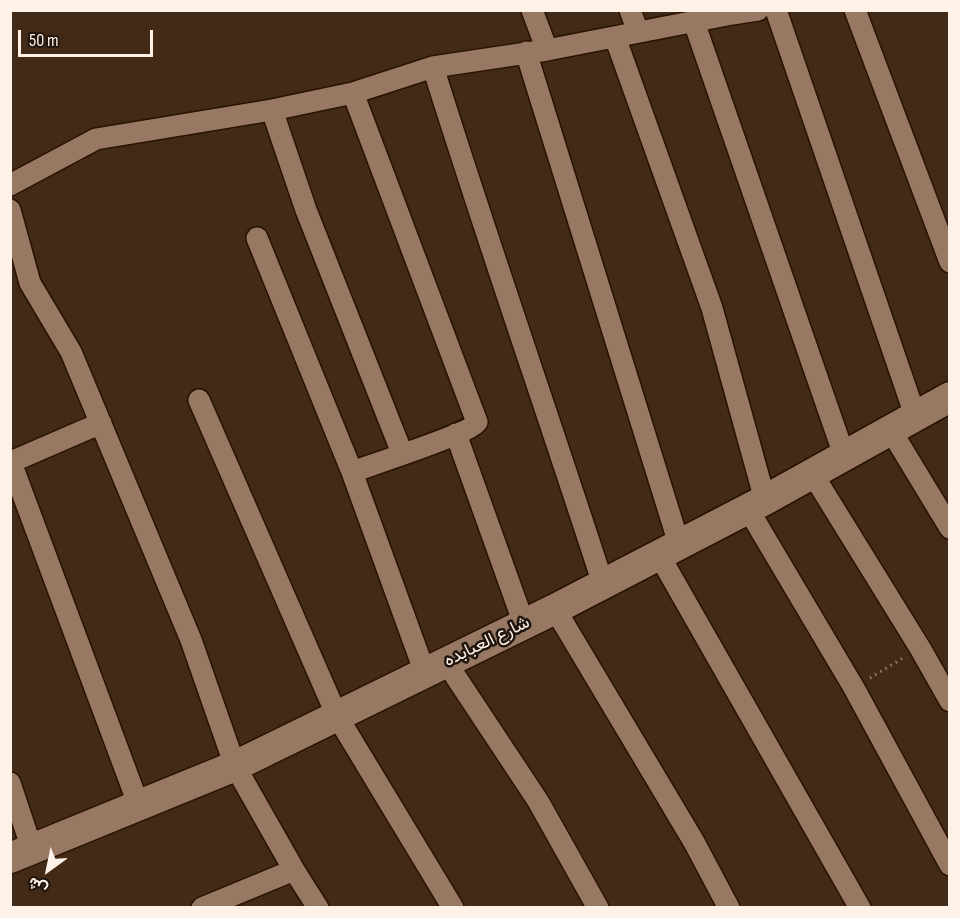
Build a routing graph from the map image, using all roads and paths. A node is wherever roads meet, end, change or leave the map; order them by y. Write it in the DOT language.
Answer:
graph roads {
  1 [pos="532,10"];
  2 [pos="630,10"];
  3 [pos="758,10"];
  4 [pos="776,10"];
  5 [pos="855,10"];
  6 [pos="731,12"];
  7 [pos="694,22"];
  8 [pos="638,32"];
  9 [pos="615,37"];
  10 [pos="536,51"];
  11 [pos="433,67"];
  12 [pos="353,93"];
  13 [pos="272,110"];
  14 [pos="10,185"];
  15 [pos="10,210"];
  16 [pos="257,238"];
  17 [pos="950,262"];
  18 [pos="950,397"];
  19 [pos="199,400"];
  20 [pos="903,422"];
  21 [pos="101,423"];
  22 [pos="456,434"];
  23 [pos="402,453"];
  24 [pos="844,455"];
  25 [pos="11,461"];
  26 [pos="352,472"];
  27 [pos="812,473"];
  28 [pos="757,505"];
  29 [pos="950,528"];
  30 [pos="669,550"];
  31 [pos="603,584"];
  32 [pos="555,609"];
  33 [pos="524,624"];
  34 [pos="920,648"];
  35 [pos="436,668"];
  36 [pos="854,688"];
  37 [pos="950,701"];
  38 [pos="337,716"];
  39 [pos="235,766"];
  40 [pos="10,783"];
  41 [pos="139,806"];
  42 [pos="21,854"];
  43 [pos="950,865"];
  44 [pos="294,870"];
  45 [pos="310,905"];
  46 [pos="202,908"];
  47 [pos="453,908"];
  48 [pos="598,908"];
  49 [pos="729,908"];
  50 [pos="860,908"];
  1 -- 10 [label="street"];
  2 -- 8 [label="street"];
  3 -- 6 [label="street"];
  4 -- 20 [label="street"];
  5 -- 17 [label="street"];
  6 -- 7 [label="street"];
  7 -- 8 [label="street"];
  7 -- 24 [label="street"];
  8 -- 9 [label="street"];
  9 -- 10 [label="street"];
  9 -- 28 [label="street"];
  10 -- 11 [label="street"];
  10 -- 30 [label="street"];
  11 -- 12 [label="street"];
  11 -- 31 [label="street"];
  12 -- 13 [label="street"];
  12 -- 22 [label="street"];
  13 -- 14 [label="street"];
  13 -- 23 [label="street"];
  15 -- 21 [label="street"];
  16 -- 26 [label="street"];
  18 -- 20 [label="street, شارع العبابده"];
  19 -- 38 [label="street"];
  20 -- 24 [label="street, شارع العبابده"];
  20 -- 29 [label="street"];
  21 -- 25 [label="street"];
  21 -- 39 [label="street"];
  22 -- 23 [label="street"];
  22 -- 33 [label="street"];
  23 -- 26 [label="street"];
  24 -- 27 [label="street, شارع العبابده"];
  25 -- 41 [label="street"];
  26 -- 35 [label="street"];
  27 -- 28 [label="street, شارع العبابده"];
  27 -- 34 [label="street"];
  28 -- 30 [label="street, شارع العبابده"];
  28 -- 36 [label="street"];
  30 -- 31 [label="street, شارع العبابده"];
  30 -- 50 [label="street"];
  31 -- 32 [label="street, شارع العبابده"];
  32 -- 33 [label="street, شارع العبابده"];
  32 -- 49 [label="street"];
  33 -- 35 [label="street, شارع العبابده"];
  34 -- 36 [label="path"];
  34 -- 37 [label="street"];
  35 -- 38 [label="street, شارع العبابده"];
  35 -- 48 [label="street"];
  36 -- 43 [label="street"];
  38 -- 39 [label="street, شارع العبابده"];
  38 -- 47 [label="street"];
  39 -- 41 [label="street, شارع العبابده"];
  39 -- 44 [label="street"];
  40 -- 42 [label="street"];
  41 -- 42 [label="street, شارع العبابده"];
  44 -- 45 [label="street"];
  44 -- 46 [label="street"];
}
